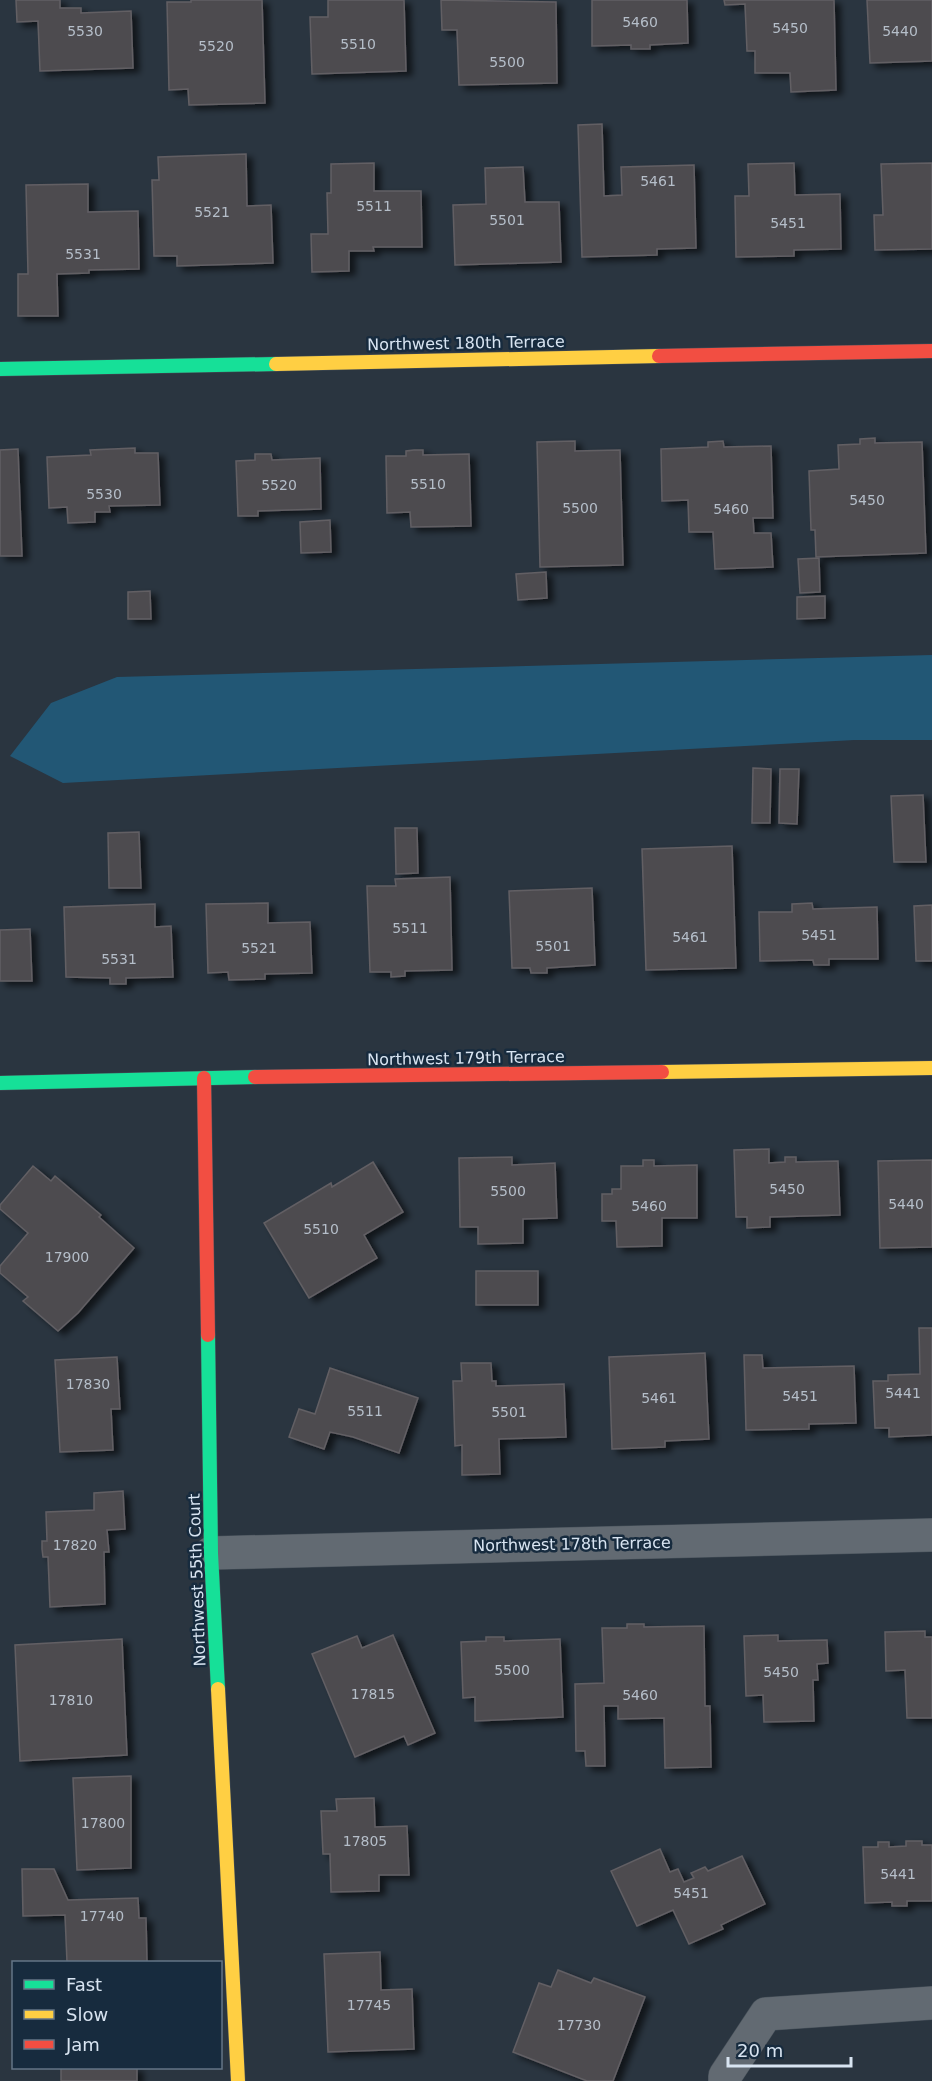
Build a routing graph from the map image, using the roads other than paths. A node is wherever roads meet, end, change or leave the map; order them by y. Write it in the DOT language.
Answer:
graph roads {
  1 [pos="932,351"];
  2 [pos="0,369"];
  3 [pos="932,1068"];
  4 [pos="204,1078"];
  5 [pos="0,1083"];
  6 [pos="932,1535"];
  7 [pos="211,1553"];
  8 [pos="932,2003"];
  9 [pos="725,2078"];
  10 [pos="238,2081"];
  1 -- 2 [label="street, Northwest 180th Terrace"];
  3 -- 4 [label="street, Northwest 179th Terrace"];
  4 -- 5 [label="street, Northwest 179th Terrace"];
  4 -- 7 [label="street, Northwest 55th Court"];
  6 -- 7 [label="street, Northwest 178th Terrace"];
  7 -- 10 [label="street, Northwest 55th Court"];
  8 -- 9 [label="street"];
}
